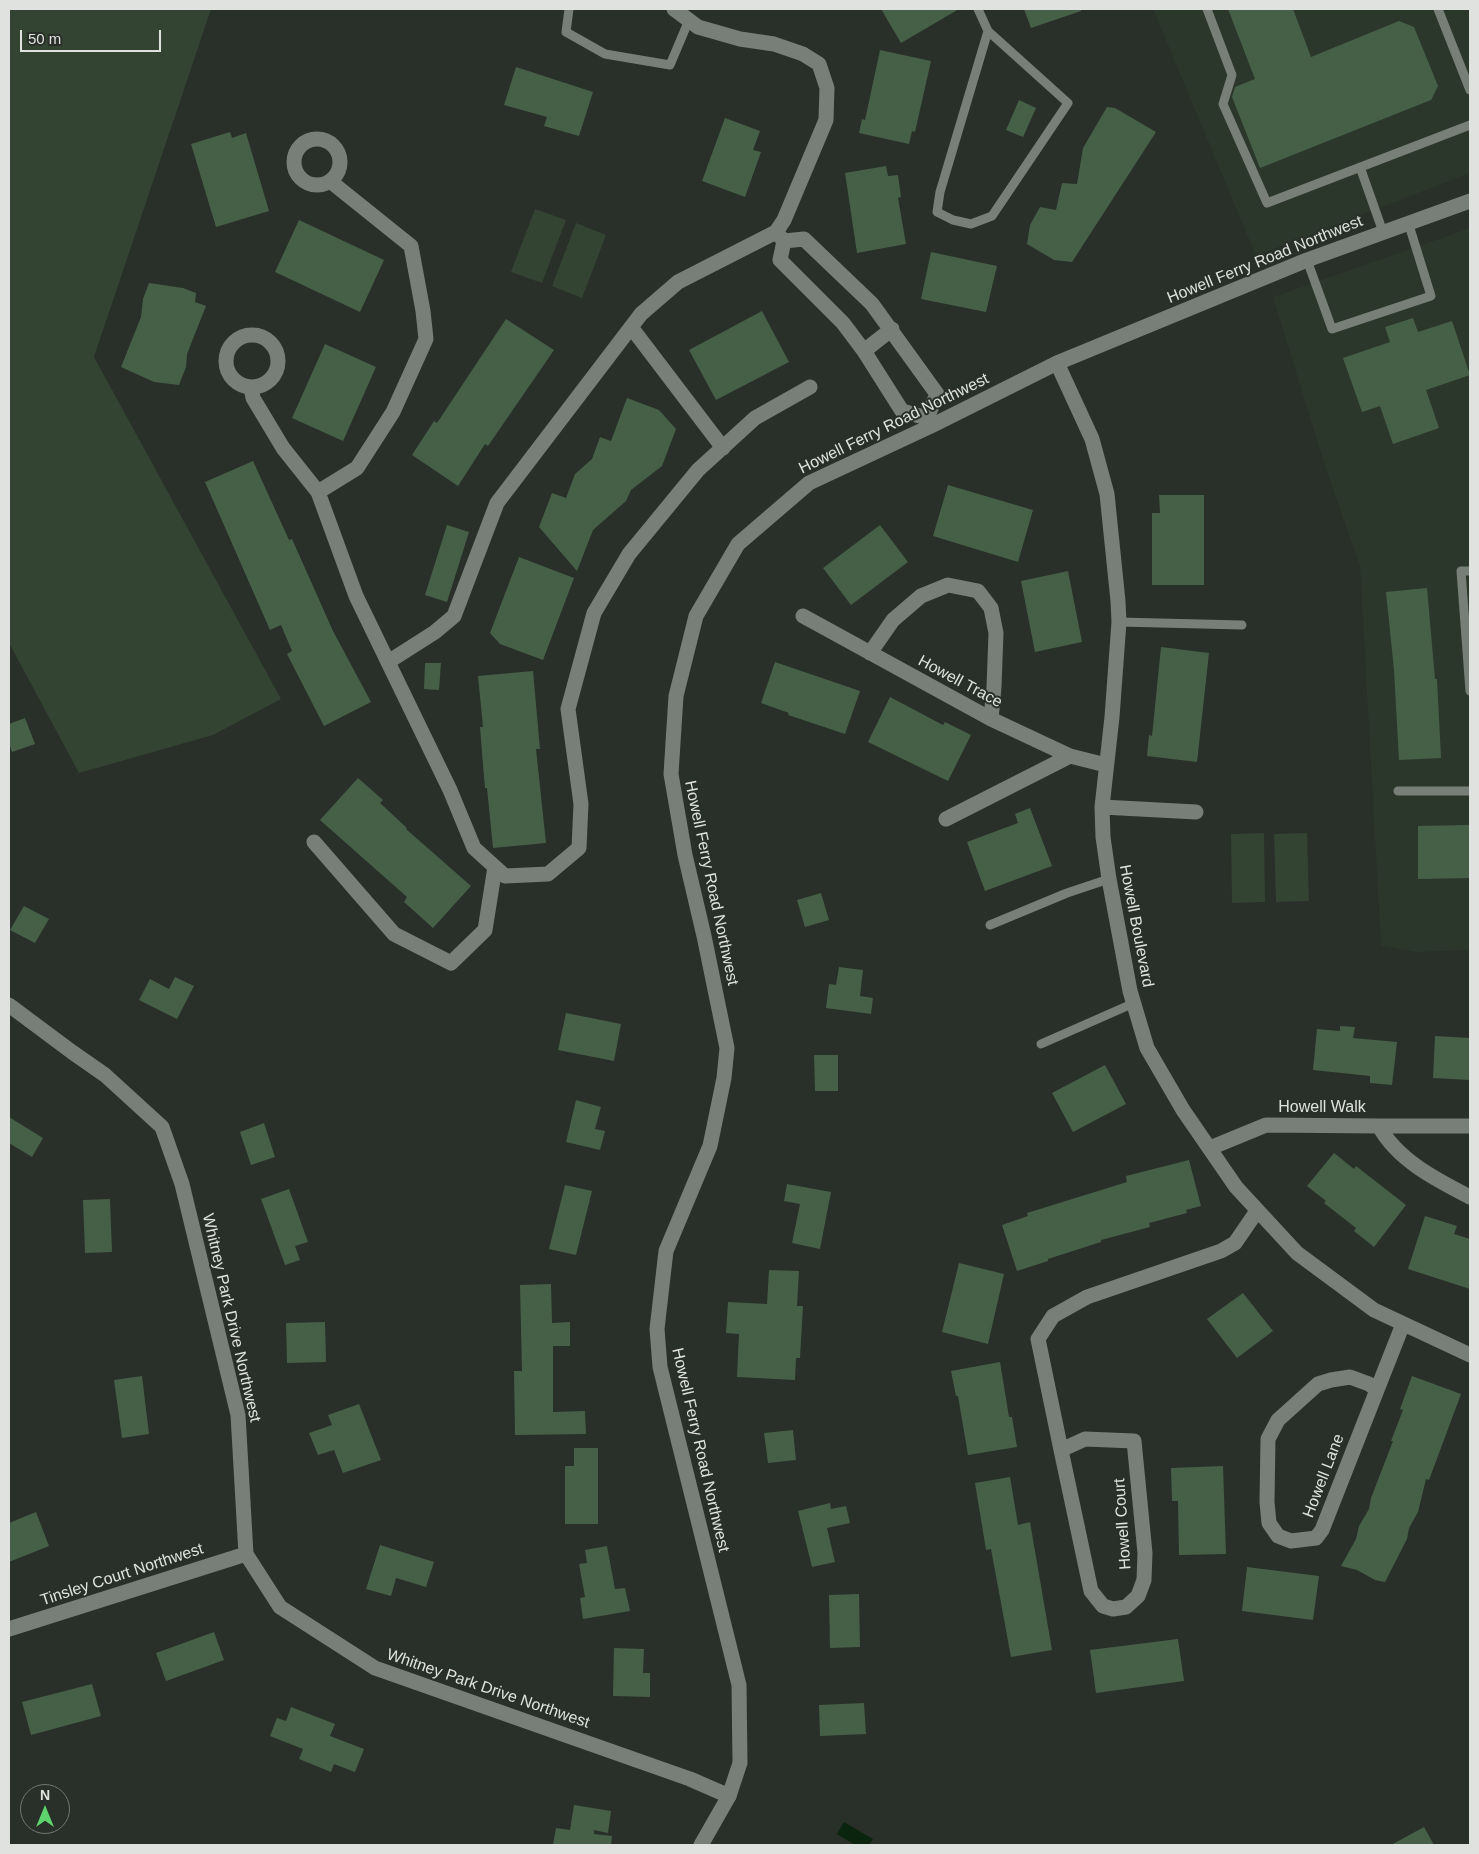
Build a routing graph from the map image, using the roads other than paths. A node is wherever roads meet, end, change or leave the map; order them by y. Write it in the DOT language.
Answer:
graph roads {
  1 [pos="569,9"];
  2 [pos="674,9"];
  3 [pos="978,9"];
  4 [pos="1207,9"];
  5 [pos="1438,9"];
  6 [pos="689,20"];
  7 [pos="988,31"];
  8 [pos="1470,90"];
  9 [pos="1470,125"];
  10 [pos="1360,167"];
  11 [pos="330,181"];
  12 [pos="1470,201"];
  13 [pos="1408,222"];
  14 [pos="1383,232"];
  15 [pos="780,237"];
  16 [pos="1306,260"];
  17 [pos="631,327"];
  18 [pos="892,329"];
  19 [pos="864,351"];
  20 [pos="1057,363"];
  21 [pos="251,387"];
  22 [pos="810,387"];
  23 [pos="929,422"];
  24 [pos="723,448"];
  25 [pos="318,492"];
  26 [pos="1470,571"];
  27 [pos="803,616"];
  28 [pos="1119,622"];
  29 [pos="1242,625"];
  30 [pos="870,653"];
  31 [pos="388,662"];
  32 [pos="1470,691"];
  33 [pos="991,719"];
  34 [pos="1070,756"];
  35 [pos="1106,765"];
  36 [pos="1470,791"];
  37 [pos="1398,792"];
  38 [pos="1102,807"];
  39 [pos="1196,812"];
  40 [pos="946,819"];
  41 [pos="314,842"];
  42 [pos="495,867"];
  43 [pos="1109,879"];
  44 [pos="990,926"];
  45 [pos="1134,1004"];
  46 [pos="9,1005"];
  47 [pos="1041,1044"];
  48 [pos="1379,1126"];
  49 [pos="1470,1126"];
  50 [pos="1210,1148"];
  51 [pos="1470,1197"];
  52 [pos="1257,1211"];
  53 [pos="1403,1324"];
  54 [pos="1470,1355"];
  55 [pos="1377,1390"];
  56 [pos="1061,1450"];
  57 [pos="246,1554"];
  58 [pos="9,1630"];
  59 [pos="729,1796"];
  60 [pos="701,1845"];
  1 -- 6 [label="lane"];
  2 -- 6 [label="street"];
  3 -- 7 [label="lane"];
  4 -- 10 [label="lane"];
  5 -- 8 [label="lane"];
  6 -- 15 [label="street"];
  7 -- 7 [label="lane"];
  9 -- 10 [label="lane"];
  10 -- 14 [label="lane"];
  11 -- 25 [label="street"];
  12 -- 13 [label="street, Howell Ferry Road Northwest"];
  13 -- 14 [label="street, Howell Ferry Road Northwest"];
  13 -- 16 [label="lane"];
  14 -- 16 [label="street, Howell Ferry Road Northwest"];
  15 -- 17 [label="street"];
  15 -- 18 [label="street"];
  15 -- 19 [label="street"];
  16 -- 20 [label="street, Howell Ferry Road Northwest"];
  17 -- 24 [label="street"];
  17 -- 31 [label="street"];
  18 -- 19 [label="street"];
  18 -- 23 [label="street"];
  19 -- 23 [label="street"];
  20 -- 23 [label="street, Howell Ferry Road Northwest"];
  20 -- 28 [label="street, Howell Boulevard"];
  21 -- 25 [label="street"];
  22 -- 24 [label="street"];
  23 -- 59 [label="street, Howell Ferry Road Northwest"];
  24 -- 42 [label="street"];
  25 -- 31 [label="street"];
  26 -- 32 [label="lane"];
  27 -- 30 [label="street, Howell Trace"];
  28 -- 29 [label="lane"];
  28 -- 35 [label="street, Howell Boulevard"];
  30 -- 33 [label="street, Howell Trace"];
  30 -- 33 [label="street"];
  31 -- 42 [label="street"];
  33 -- 34 [label="street, Howell Trace"];
  34 -- 35 [label="street, Howell Trace"];
  34 -- 40 [label="street"];
  35 -- 38 [label="street, Howell Boulevard"];
  36 -- 37 [label="lane"];
  38 -- 39 [label="street"];
  38 -- 43 [label="street, Howell Boulevard"];
  41 -- 42 [label="street"];
  43 -- 44 [label="lane"];
  43 -- 45 [label="street, Howell Boulevard"];
  45 -- 47 [label="lane"];
  45 -- 50 [label="street, Howell Boulevard"];
  46 -- 57 [label="street, Whitney Park Drive Northwest"];
  48 -- 49 [label="street, Howell Walk"];
  48 -- 50 [label="street, Howell Walk"];
  48 -- 51 [label="street, Howell Walk"];
  50 -- 52 [label="street, Howell Boulevard"];
  52 -- 53 [label="street, Howell Boulevard"];
  52 -- 56 [label="street, Howell Court"];
  53 -- 54 [label="street, Howell Boulevard"];
  53 -- 55 [label="street, Howell Lane"];
  55 -- 55 [label="street, Howell Lane"];
  56 -- 56 [label="street, Howell Court"];
  57 -- 58 [label="street, Tinsley Court Northwest"];
  57 -- 59 [label="street, Whitney Park Drive Northwest"];
  59 -- 60 [label="street, Howell Ferry Road Northwest"];
}
